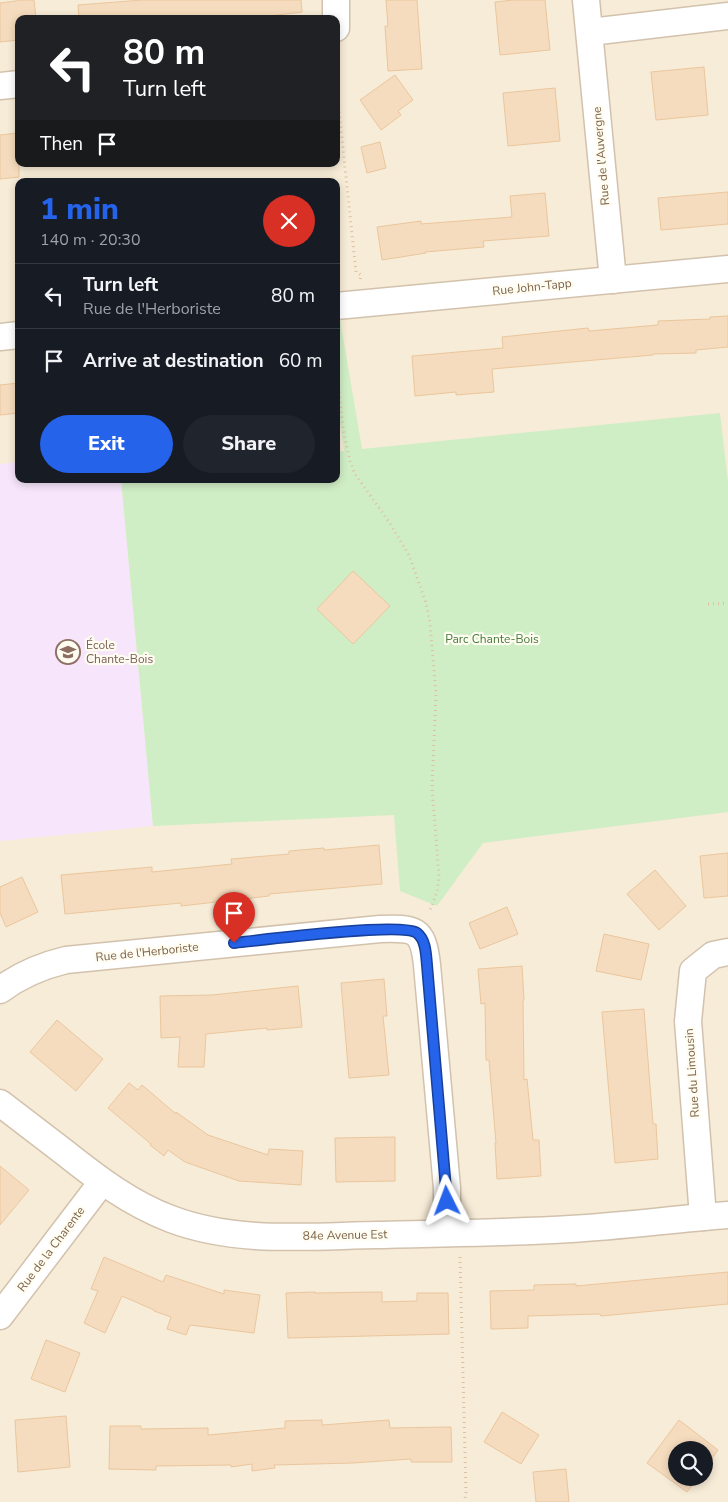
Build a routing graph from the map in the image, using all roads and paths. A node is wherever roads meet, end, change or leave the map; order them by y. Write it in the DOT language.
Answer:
graph roads {
  1 [pos="336,0"];
  2 [pos="586,0"];
  3 [pos="336,15"];
  4 [pos="728,16"];
  5 [pos="590,32"];
  6 [pos="15,84"];
  7 [pos="0,86"];
  8 [pos="340,120"];
  9 [pos="728,268"];
  10 [pos="612,280"];
  11 [pos="359,288"];
  12 [pos="340,306"];
  13 [pos="15,335"];
  14 [pos="0,337"];
  15 [pos="340,396"];
  16 [pos="728,603"];
  17 [pos="708,604"];
  18 [pos="429,913"];
  19 [pos="728,952"];
  20 [pos="0,990"];
  21 [pos="0,1103"];
  22 [pos="102,1182"];
  23 [pos="716,1216"];
  24 [pos="453,1243"];
  25 [pos="0,1316"];
  26 [pos="465,1499"];
  1 -- 3 [label="street"];
  2 -- 5 [label="street, Rue de l'Auvergne"];
  4 -- 5 [label="street"];
  5 -- 10 [label="street, Rue de l'Auvergne"];
  6 -- 7 [label="street"];
  8 -- 11 [label="path"];
  9 -- 10 [label="street, Rue John-Tapp"];
  10 -- 12 [label="street, Rue John-Tapp"];
  13 -- 14 [label="street"];
  15 -- 18 [label="path"];
  16 -- 17 [label="path"];
  19 -- 23 [label="street, Rue du Limousin"];
  20 -- 24 [label="street, Rue de l'Herboriste"];
  21 -- 22 [label="street, 84e Avenue Est"];
  22 -- 24 [label="street, 84e Avenue Est"];
  22 -- 25 [label="street, Rue de la Charente"];
  23 -- 24 [label="street, 84e Avenue Est"];
  24 -- 26 [label="path"];
}
